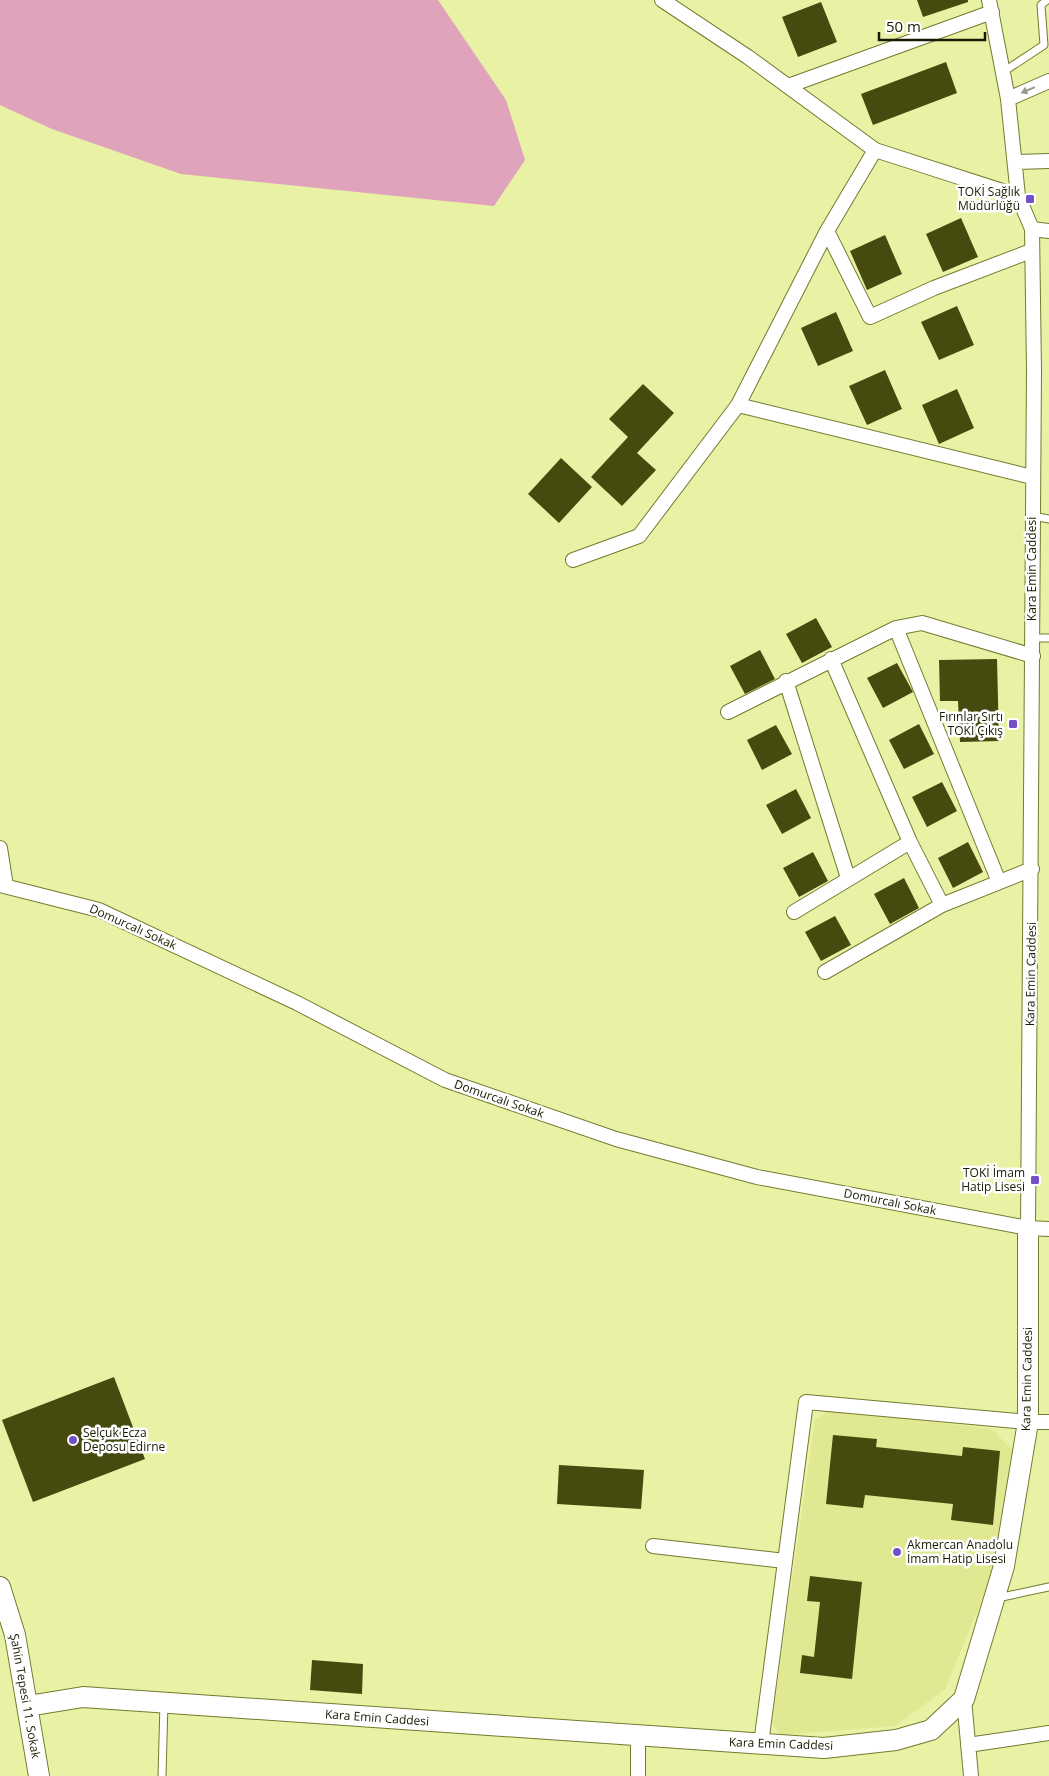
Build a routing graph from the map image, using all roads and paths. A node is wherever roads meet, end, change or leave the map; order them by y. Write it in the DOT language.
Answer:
graph roads {
  1 [pos="662,0"];
  2 [pos="1047,0"];
  3 [pos="991,6"];
  4 [pos="1003,72"];
  5 [pos="1049,81"];
  6 [pos="788,86"];
  7 [pos="1008,98"];
  8 [pos="875,150"];
  9 [pos="1049,161"];
  10 [pos="1015,162"];
  11 [pos="1018,196"];
  12 [pos="1032,230"];
  13 [pos="826,231"];
  14 [pos="1049,231"];
  15 [pos="1031,251"];
  16 [pos="738,405"];
  17 [pos="1032,477"];
  18 [pos="1032,516"];
  19 [pos="1049,519"];
  20 [pos="573,560"];
  21 [pos="896,628"];
  22 [pos="1033,638"];
  23 [pos="1049,638"];
  24 [pos="1033,656"];
  25 [pos="830,659"];
  26 [pos="786,681"];
  27 [pos="728,712"];
  28 [pos="910,842"];
  29 [pos="0,848"];
  30 [pos="1032,869"];
  31 [pos="848,878"];
  32 [pos="999,882"];
  33 [pos="3,886"];
  34 [pos="942,905"];
  35 [pos="794,912"];
  36 [pos="825,972"];
  37 [pos="1028,1228"];
  38 [pos="1049,1229"];
  39 [pos="1028,1422"];
  40 [pos="1049,1422"];
  41 [pos="653,1546"];
  42 [pos="785,1561"];
  43 [pos="1049,1587"];
  44 [pos="0,1588"];
  45 [pos="994,1598"];
  46 [pos="964,1699"];
  47 [pos="164,1703"];
  48 [pos="28,1706"];
  49 [pos="1049,1733"];
  50 [pos="638,1736"];
  51 [pos="761,1744"];
  52 [pos="968,1746"];
  53 [pos="39,1776"];
  54 [pos="162,1776"];
  55 [pos="638,1776"];
  56 [pos="971,1776"];
  1 -- 6 [label="street"];
  2 -- 4 [label="lane"];
  3 -- 4 [label="street, Kara Emin Caddesi"];
  3 -- 6 [label="street"];
  4 -- 7 [label="street, Kara Emin Caddesi"];
  5 -- 7 [label="street, one-way"];
  6 -- 8 [label="street"];
  7 -- 10 [label="street, Kara Emin Caddesi"];
  8 -- 11 [label="street"];
  8 -- 13 [label="street"];
  9 -- 10 [label="street"];
  10 -- 11 [label="street, Kara Emin Caddesi"];
  11 -- 12 [label="street, Kara Emin Caddesi"];
  12 -- 14 [label="street"];
  12 -- 15 [label="street, Kara Emin Caddesi"];
  13 -- 15 [label="street"];
  13 -- 16 [label="street"];
  15 -- 17 [label="street, Kara Emin Caddesi"];
  16 -- 17 [label="street"];
  16 -- 20 [label="street"];
  17 -- 18 [label="street, Kara Emin Caddesi"];
  18 -- 19 [label="lane"];
  18 -- 22 [label="street, Kara Emin Caddesi"];
  21 -- 24 [label="street"];
  21 -- 25 [label="street"];
  21 -- 32 [label="street"];
  22 -- 23 [label="lane"];
  22 -- 24 [label="street, Kara Emin Caddesi"];
  24 -- 30 [label="street, Kara Emin Caddesi"];
  25 -- 26 [label="street"];
  25 -- 28 [label="street"];
  26 -- 27 [label="street"];
  26 -- 31 [label="street"];
  28 -- 31 [label="street"];
  28 -- 34 [label="street"];
  29 -- 33 [label="street"];
  30 -- 32 [label="street"];
  30 -- 37 [label="street, Kara Emin Caddesi"];
  31 -- 35 [label="street"];
  32 -- 34 [label="street"];
  33 -- 37 [label="street, Domurcalı Sokak"];
  34 -- 36 [label="street"];
  37 -- 38 [label="street, Domurcalı Sokak"];
  37 -- 39 [label="street, Kara Emin Caddesi"];
  39 -- 40 [label="street"];
  39 -- 42 [label="street"];
  39 -- 45 [label="street, Kara Emin Caddesi"];
  41 -- 42 [label="street"];
  42 -- 51 [label="street"];
  43 -- 45 [label="lane"];
  44 -- 48 [label="street, Şahin Tepesi 11. Sokak"];
  45 -- 46 [label="street, Kara Emin Caddesi"];
  46 -- 51 [label="street, Kara Emin Caddesi"];
  46 -- 52 [label="street"];
  47 -- 48 [label="street, Kara Emin Caddesi"];
  47 -- 50 [label="street, Kara Emin Caddesi"];
  47 -- 54 [label="lane"];
  48 -- 53 [label="street, Şahin Tepesi 11. Sokak"];
  49 -- 52 [label="street"];
  50 -- 51 [label="street, Kara Emin Caddesi"];
  50 -- 55 [label="street"];
  52 -- 56 [label="street"];
}
